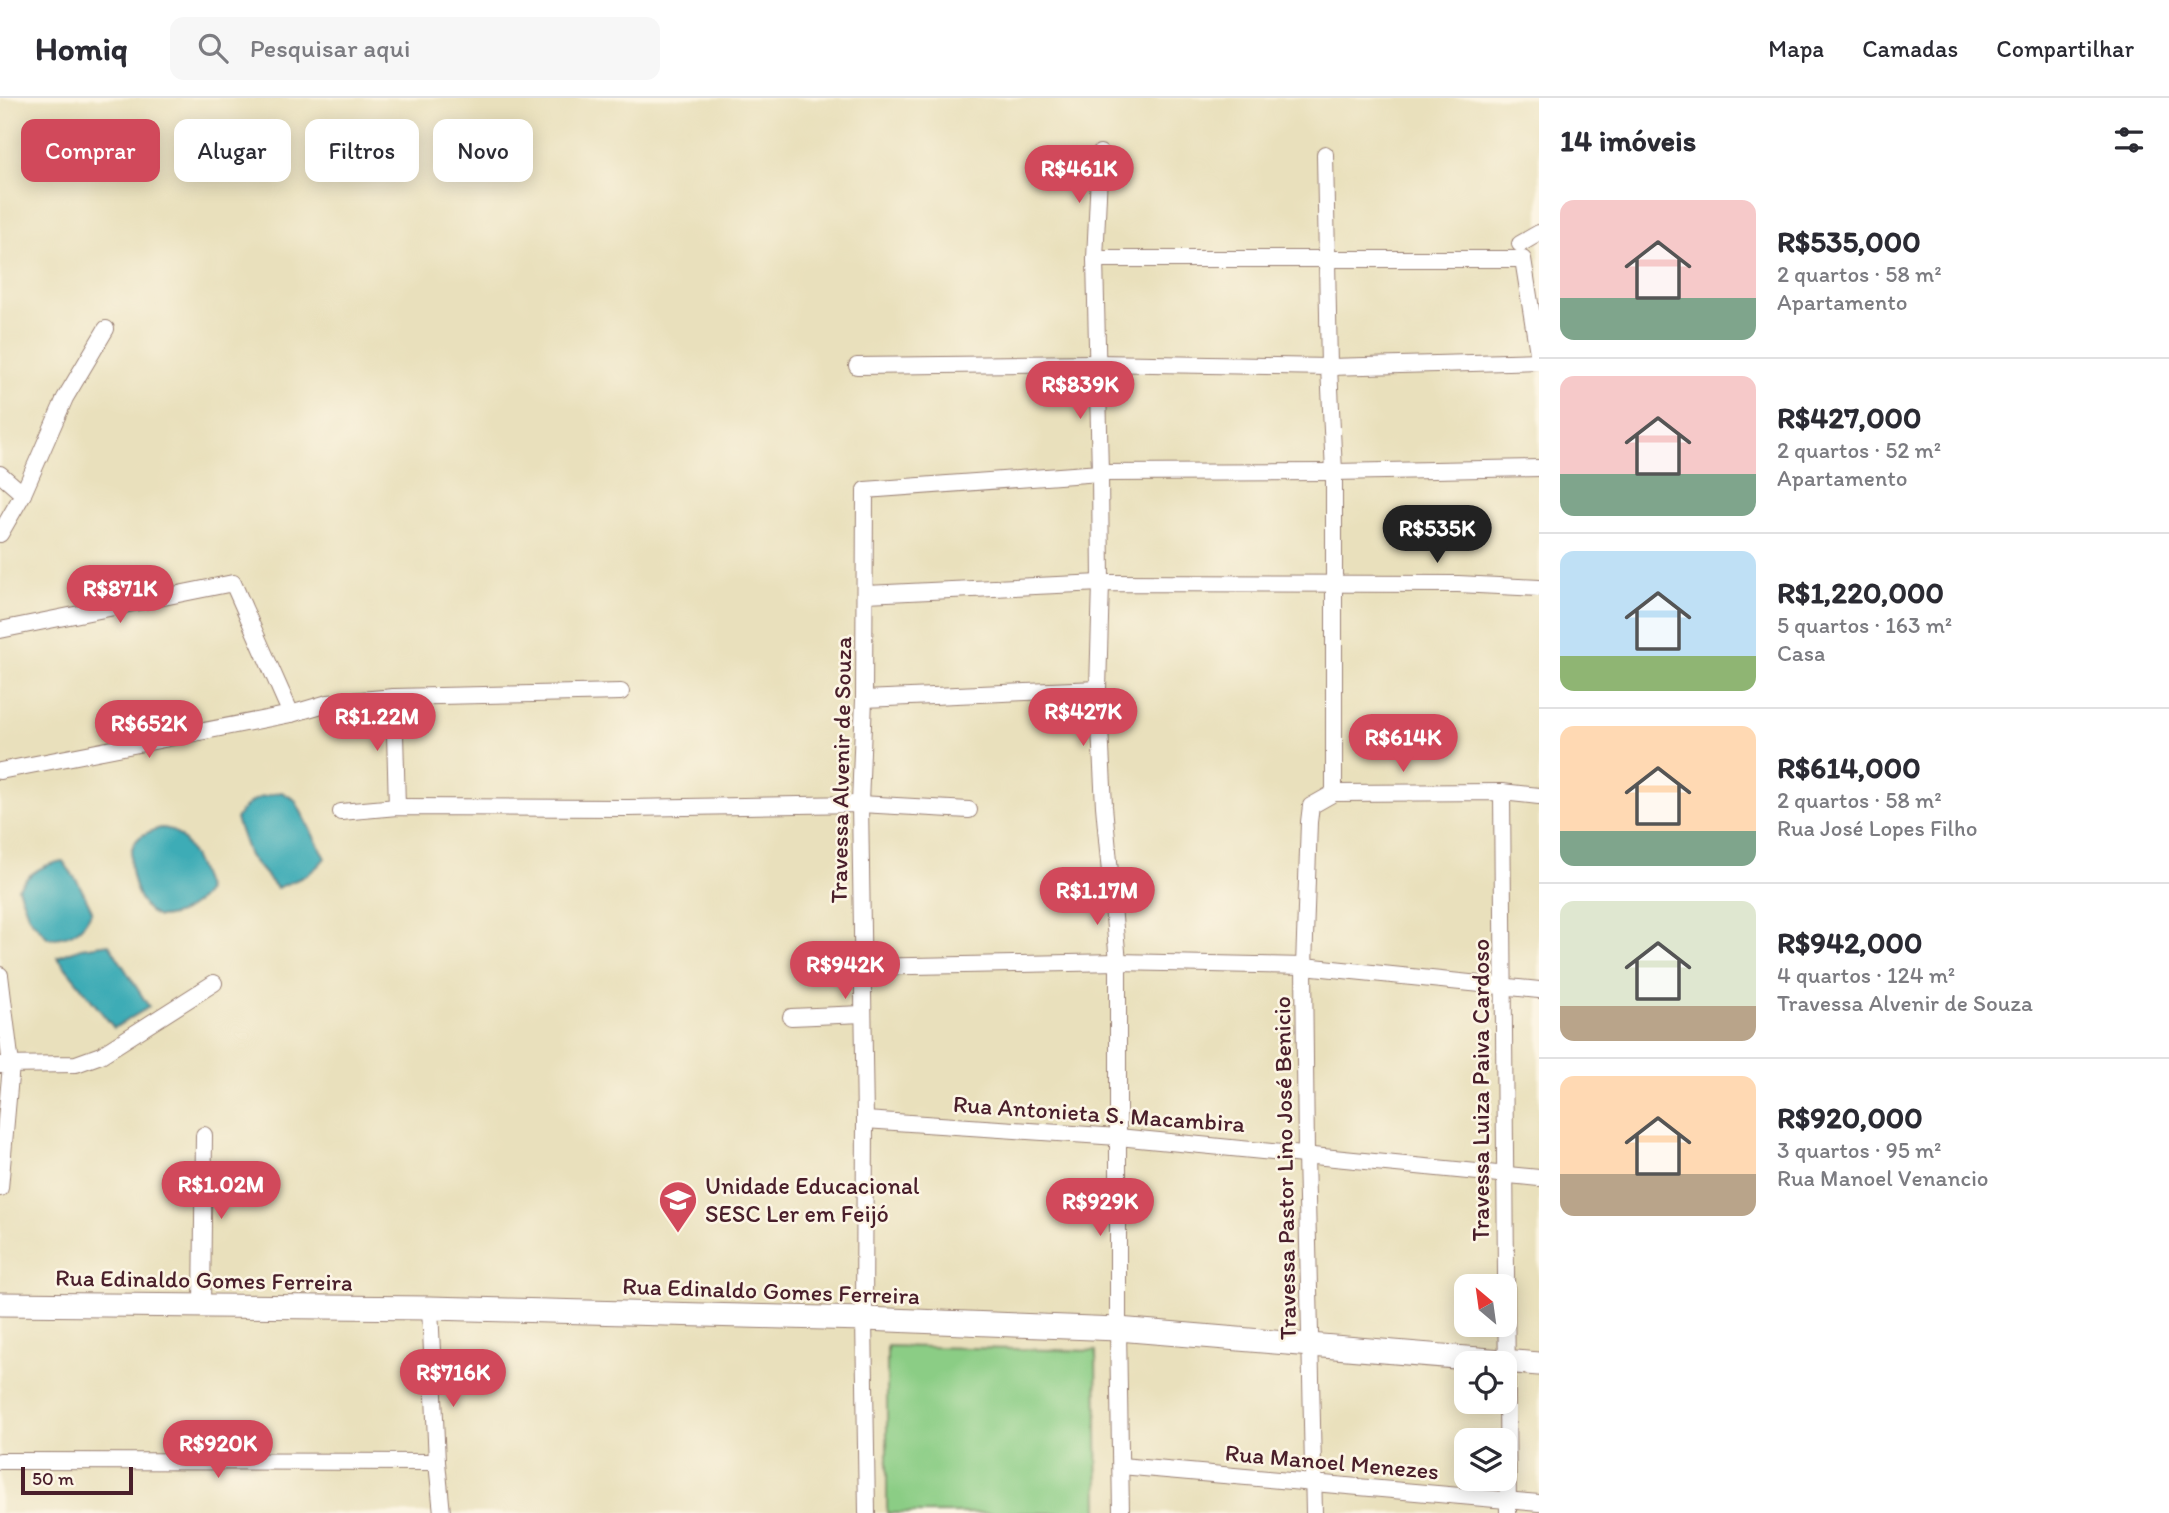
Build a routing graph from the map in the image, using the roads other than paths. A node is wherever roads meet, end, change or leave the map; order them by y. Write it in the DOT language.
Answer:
graph roads {
  1 [pos="1100,153"];
  2 [pos="1325,154"];
  3 [pos="1539,233"];
  4 [pos="1520,244"];
  5 [pos="1095,259"];
  6 [pos="1327,259"];
  7 [pos="106,329"];
  8 [pos="1539,360"];
  9 [pos="1096,363"];
  10 [pos="857,366"];
  11 [pos="1329,367"];
  12 [pos="1539,468"];
  13 [pos="1334,472"];
  14 [pos="1100,473"];
  15 [pos="0,474"];
  16 [pos="23,494"];
  17 [pos="0,534"];
  18 [pos="1101,583"];
  19 [pos="1333,584"];
  20 [pos="1539,588"];
  21 [pos="866,594"];
  22 [pos="0,631"];
  23 [pos="1098,689"];
  24 [pos="621,692"];
  25 [pos="394,697"];
  26 [pos="864,699"];
  27 [pos="291,714"];
  28 [pos="0,771"];
  29 [pos="1502,792"];
  30 [pos="1334,793"];
  31 [pos="1539,796"];
  32 [pos="860,804"];
  33 [pos="397,807"];
  34 [pos="969,810"];
  35 [pos="341,812"];
  36 [pos="1118,962"];
  37 [pos="1304,966"];
  38 [pos="863,967"];
  39 [pos="0,975"];
  40 [pos="214,983"];
  41 [pos="1504,987"];
  42 [pos="1539,990"];
  43 [pos="863,1014"];
  44 [pos="791,1017"];
  45 [pos="5,1065"];
  46 [pos="865,1121"];
  47 [pos="204,1135"];
  48 [pos="1118,1137"];
  49 [pos="1306,1154"];
  50 [pos="1504,1175"];
  51 [pos="1539,1178"];
  52 [pos="0,1188"];
  53 [pos="0,1304"];
  54 [pos="202,1306"];
  55 [pos="430,1308"];
  56 [pos="864,1320"];
  57 [pos="1118,1329"];
  58 [pos="1312,1345"];
  59 [pos="1507,1351"];
  60 [pos="1454,1357"];
  61 [pos="1517,1362"];
  62 [pos="1539,1364"];
  63 [pos="1507,1414"];
  64 [pos="0,1461"];
  65 [pos="437,1462"];
  66 [pos="1121,1466"];
  67 [pos="1314,1484"];
  68 [pos="1539,1503"];
  69 [pos="1508,1506"];
  70 [pos="442,1513"];
  71 [pos="867,1513"];
  72 [pos="1121,1513"];
  73 [pos="1314,1513"];
  1 -- 5 [label="street"];
  2 -- 6 [label="street"];
  3 -- 4 [label="street"];
  5 -- 6 [label="street"];
  5 -- 9 [label="street"];
  6 -- 8 [label="street"];
  6 -- 11 [label="street"];
  7 -- 16 [label="street"];
  8 -- 11 [label="street"];
  9 -- 10 [label="street"];
  9 -- 11 [label="street"];
  9 -- 14 [label="street"];
  11 -- 13 [label="street"];
  12 -- 13 [label="street"];
  13 -- 14 [label="street"];
  13 -- 19 [label="street"];
  14 -- 18 [label="street"];
  14 -- 21 [label="street, Travessa Alvenir de Souza"];
  15 -- 16 [label="street"];
  16 -- 17 [label="street"];
  18 -- 19 [label="street"];
  18 -- 21 [label="street"];
  18 -- 23 [label="street"];
  19 -- 20 [label="street"];
  19 -- 30 [label="street"];
  21 -- 26 [label="street, Travessa Alvenir de Souza"];
  22 -- 27 [label="street"];
  23 -- 26 [label="street"];
  23 -- 36 [label="street"];
  24 -- 25 [label="street"];
  25 -- 27 [label="street"];
  25 -- 33 [label="street"];
  26 -- 32 [label="street, Travessa Alvenir de Souza"];
  27 -- 28 [label="street"];
  29 -- 30 [label="street"];
  29 -- 31 [label="street"];
  29 -- 41 [label="street, Travessa Luiza Paiva Cardoso"];
  30 -- 37 [label="street, Travessa Pastor Lino José Benicio"];
  32 -- 33 [label="street"];
  32 -- 34 [label="street"];
  32 -- 38 [label="street, Travessa Alvenir de Souza"];
  33 -- 35 [label="street"];
  36 -- 37 [label="street"];
  36 -- 38 [label="street"];
  36 -- 48 [label="street"];
  37 -- 41 [label="street"];
  37 -- 49 [label="street, Travessa Pastor Lino José Benicio"];
  38 -- 43 [label="street, Travessa Alvenir de Souza"];
  39 -- 45 [label="street"];
  40 -- 45 [label="street"];
  41 -- 42 [label="street"];
  41 -- 50 [label="street, Travessa Luiza Paiva Cardoso"];
  43 -- 44 [label="street"];
  43 -- 46 [label="street, Travessa Alvenir de Souza"];
  45 -- 52 [label="street"];
  46 -- 48 [label="street, Rua Antonieta S. Macambira"];
  46 -- 56 [label="street, Travessa Alvenir de Souza"];
  47 -- 54 [label="street"];
  48 -- 49 [label="street, Rua Antonieta S. Macambira"];
  48 -- 57 [label="street"];
  49 -- 50 [label="street, Rua Antonieta S. Macambira"];
  49 -- 58 [label="street, Travessa Pastor Lino José Benicio"];
  50 -- 51 [label="street, Rua Antonieta S. Macambira"];
  50 -- 59 [label="street, Travessa Luiza Paiva Cardoso"];
  53 -- 54 [label="street, Rua Edinaldo Gomes Ferreira"];
  54 -- 55 [label="street, Rua Edinaldo Gomes Ferreira"];
  55 -- 56 [label="street, Rua Edinaldo Gomes Ferreira"];
  55 -- 65 [label="street"];
  56 -- 57 [label="street, Rua Edinaldo Gomes Ferreira"];
  56 -- 71 [label="street, Travessa Alvenir de Souza"];
  57 -- 58 [label="street, Rua Edinaldo Gomes Ferreira"];
  57 -- 66 [label="street"];
  58 -- 60 [label="street, Rua Edinaldo Gomes Ferreira"];
  58 -- 67 [label="street, Travessa Pastor Lino José Benicio"];
  61 -- 62 [label="street, Rua Edinaldo Gomes Ferreira"];
  63 -- 69 [label="street, Travessa Luiza Paiva Cardoso"];
  64 -- 65 [label="street"];
  65 -- 70 [label="street"];
  66 -- 67 [label="street, Rua Manoel Menezes"];
  66 -- 72 [label="street"];
  67 -- 69 [label="street, Rua Manoel Menezes"];
  67 -- 73 [label="street, Travessa Pastor Lino José Benicio"];
  68 -- 69 [label="street, Rua Manoel Menezes"];
}
